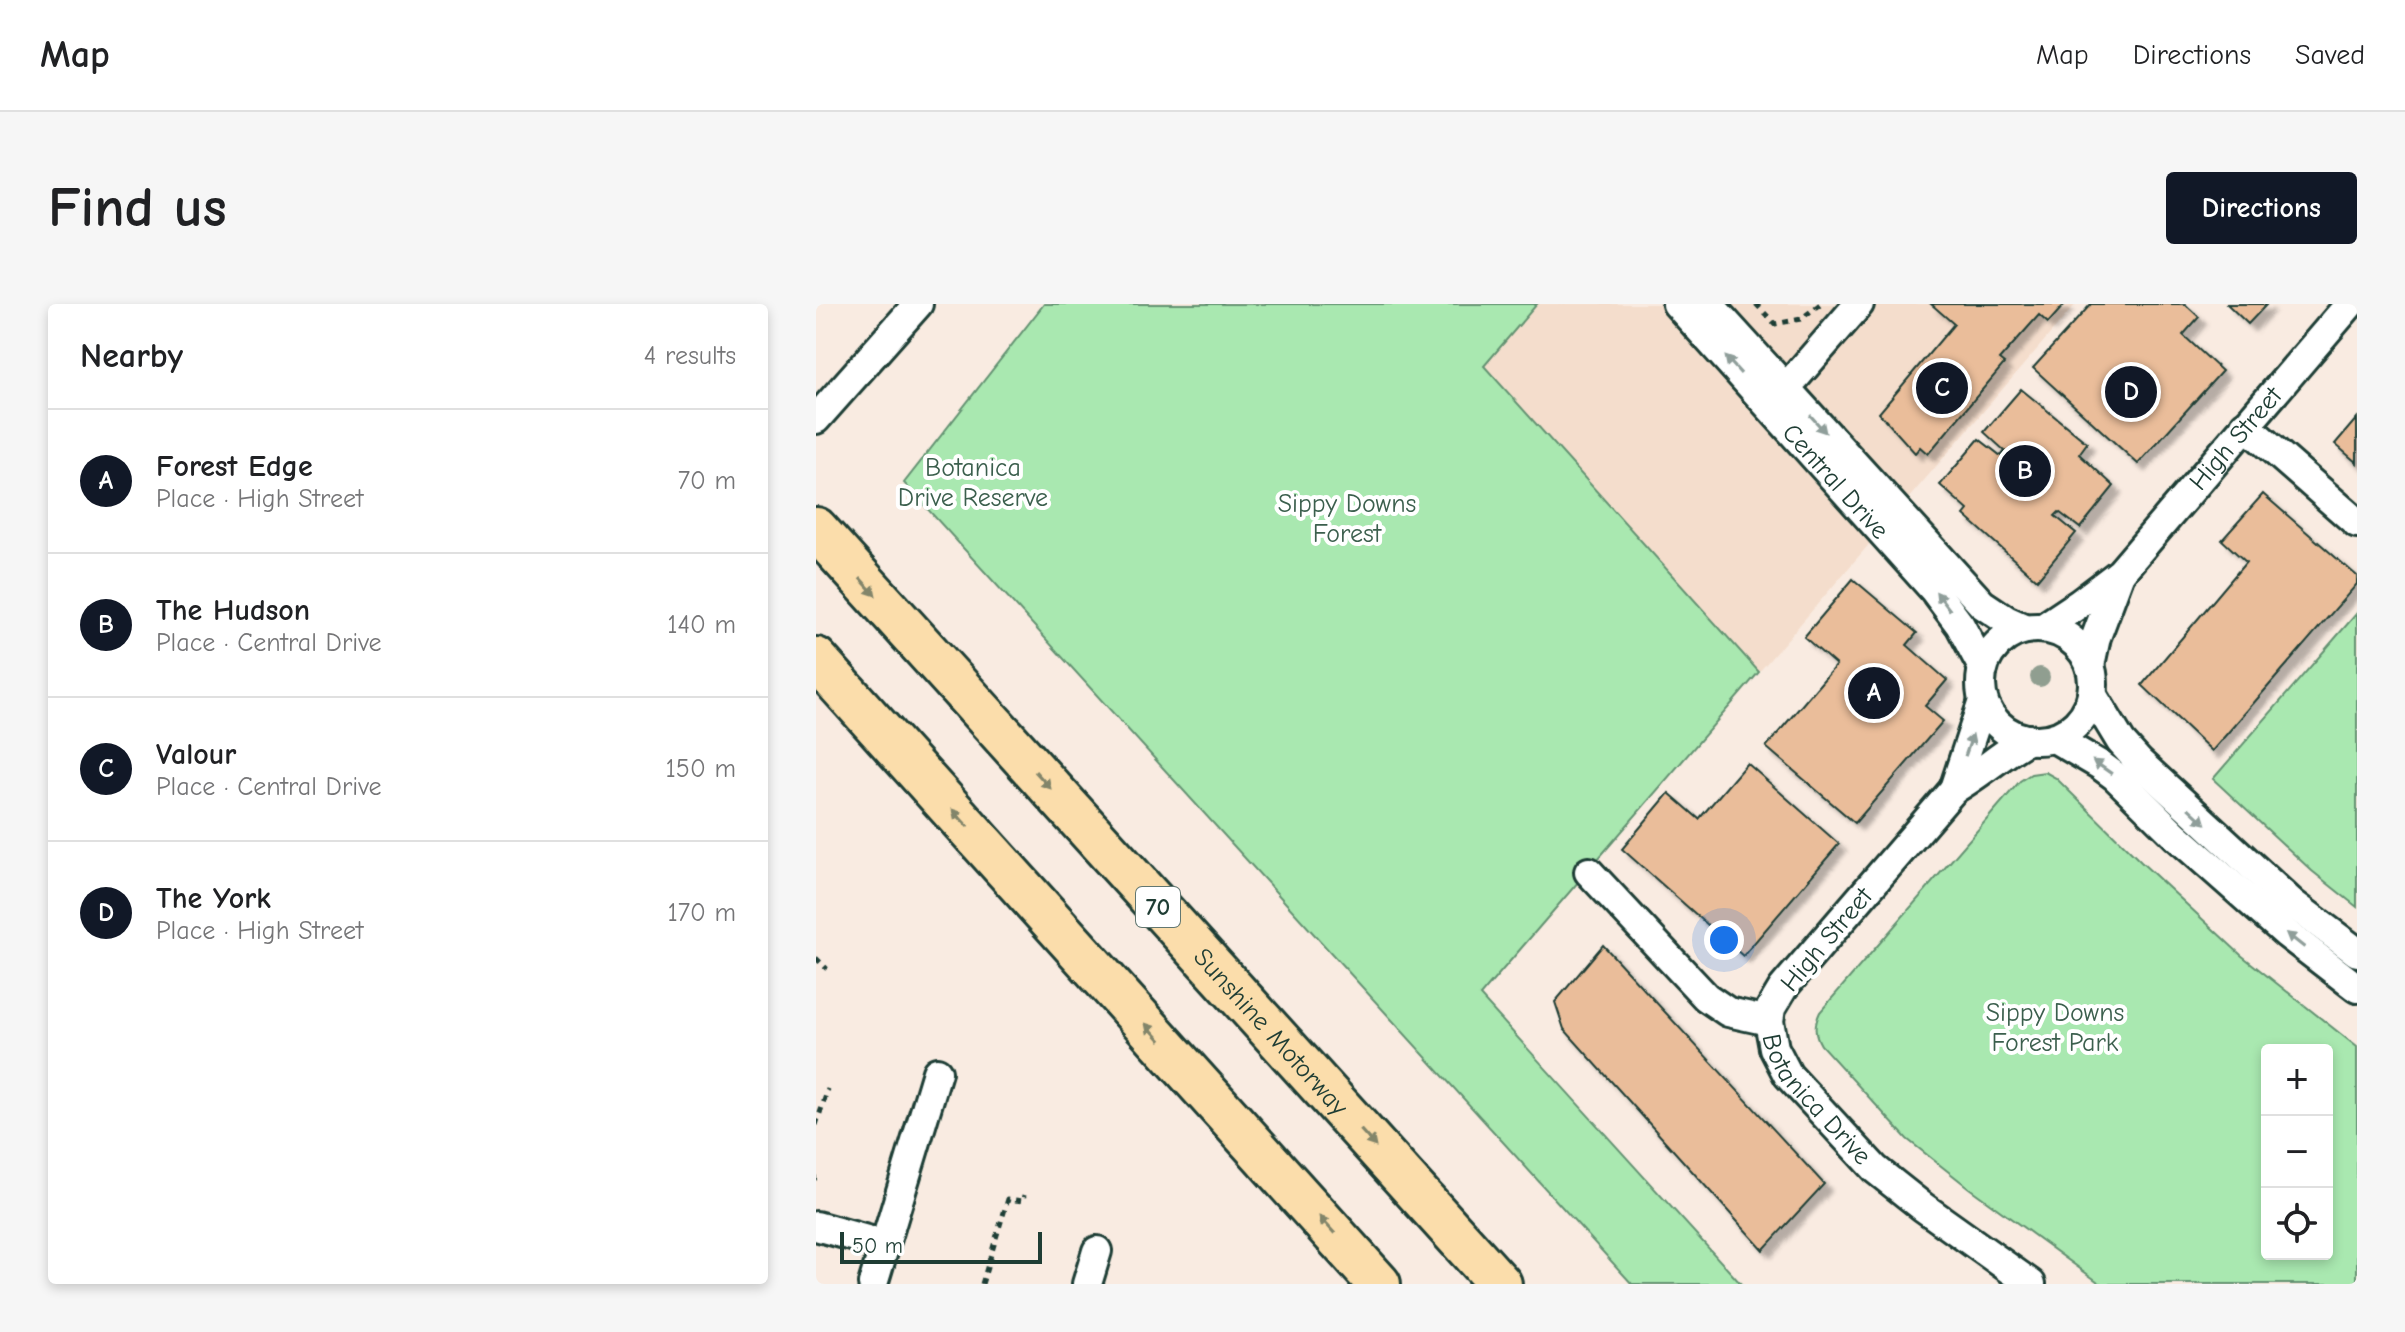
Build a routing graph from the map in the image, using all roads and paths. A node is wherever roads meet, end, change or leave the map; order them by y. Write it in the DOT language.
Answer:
graph roads {
  1 [pos="918,304"];
  2 [pos="1677,304"];
  3 [pos="1709,304"];
  4 [pos="1756,304"];
  5 [pos="1820,304"];
  6 [pos="1859,304"];
  7 [pos="2350,304"];
  8 [pos="1778,398"];
  9 [pos="816,419"];
  10 [pos="2245,425"];
  11 [pos="2357,523"];
  12 [pos="816,529"];
  13 [pos="2120,573"];
  14 [pos="2034,629"];
  15 [pos="816,659"];
  16 [pos="2090,665"];
  17 [pos="1983,668"];
  18 [pos="2092,694"];
  19 [pos="1983,701"];
  20 [pos="2041,738"];
  21 [pos="1954,789"];
  22 [pos="1589,872"];
  23 [pos="2357,952"];
  24 [pos="816,958"];
  25 [pos="827,969"];
  26 [pos="2357,988"];
  27 [pos="1769,1021"];
  28 [pos="937,1072"];
  29 [pos="828,1089"];
  30 [pos="816,1125"];
  31 [pos="1024,1195"];
  32 [pos="816,1226"];
  33 [pos="885,1245"];
  34 [pos="1097,1251"];
  35 [pos="873,1284"];
  36 [pos="982,1284"];
  37 [pos="1087,1284"];
  38 [pos="1379,1284"];
  39 [pos="1500,1284"];
  40 [pos="2031,1284"];
  1 -- 9 [label="street"];
  8 -- 2 [label="street, Central Drive, one-way"];
  3 -- 8 [label="street, Central Drive"];
  4 -- 5 [label="path"];
  6 -- 8 [label="street"];
  7 -- 10 [label="street, High Street"];
  8 -- 14 [label="street, Central Drive, one-way"];
  17 -- 8 [label="street, Central Drive, one-way"];
  10 -- 11 [label="street"];
  10 -- 13 [label="street, High Street"];
  12 -- 39 [label="highway, Sunshine Motorway / 70, one-way"];
  13 -- 14 [label="street, High Street"];
  13 -- 16 [label="street, High Street"];
  14 -- 16 [label="street"];
  14 -- 17 [label="street"];
  38 -- 15 [label="highway, one-way"];
  16 -- 18 [label="street"];
  17 -- 19 [label="street"];
  18 -- 20 [label="street"];
  18 -- 23 [label="street, one-way"];
  19 -- 20 [label="street"];
  21 -- 19 [label="street, High Street, one-way"];
  20 -- 21 [label="street, High Street"];
  26 -- 20 [label="street, one-way"];
  21 -- 27 [label="street, High Street"];
  22 -- 27 [label="street, Botanica Drive"];
  24 -- 25 [label="path"];
  27 -- 40 [label="street, Botanica Drive"];
  28 -- 33 [label="street"];
  29 -- 30 [label="path"];
  31 -- 36 [label="path"];
  32 -- 33 [label="street"];
  33 -- 35 [label="street"];
  34 -- 37 [label="street"];
}
